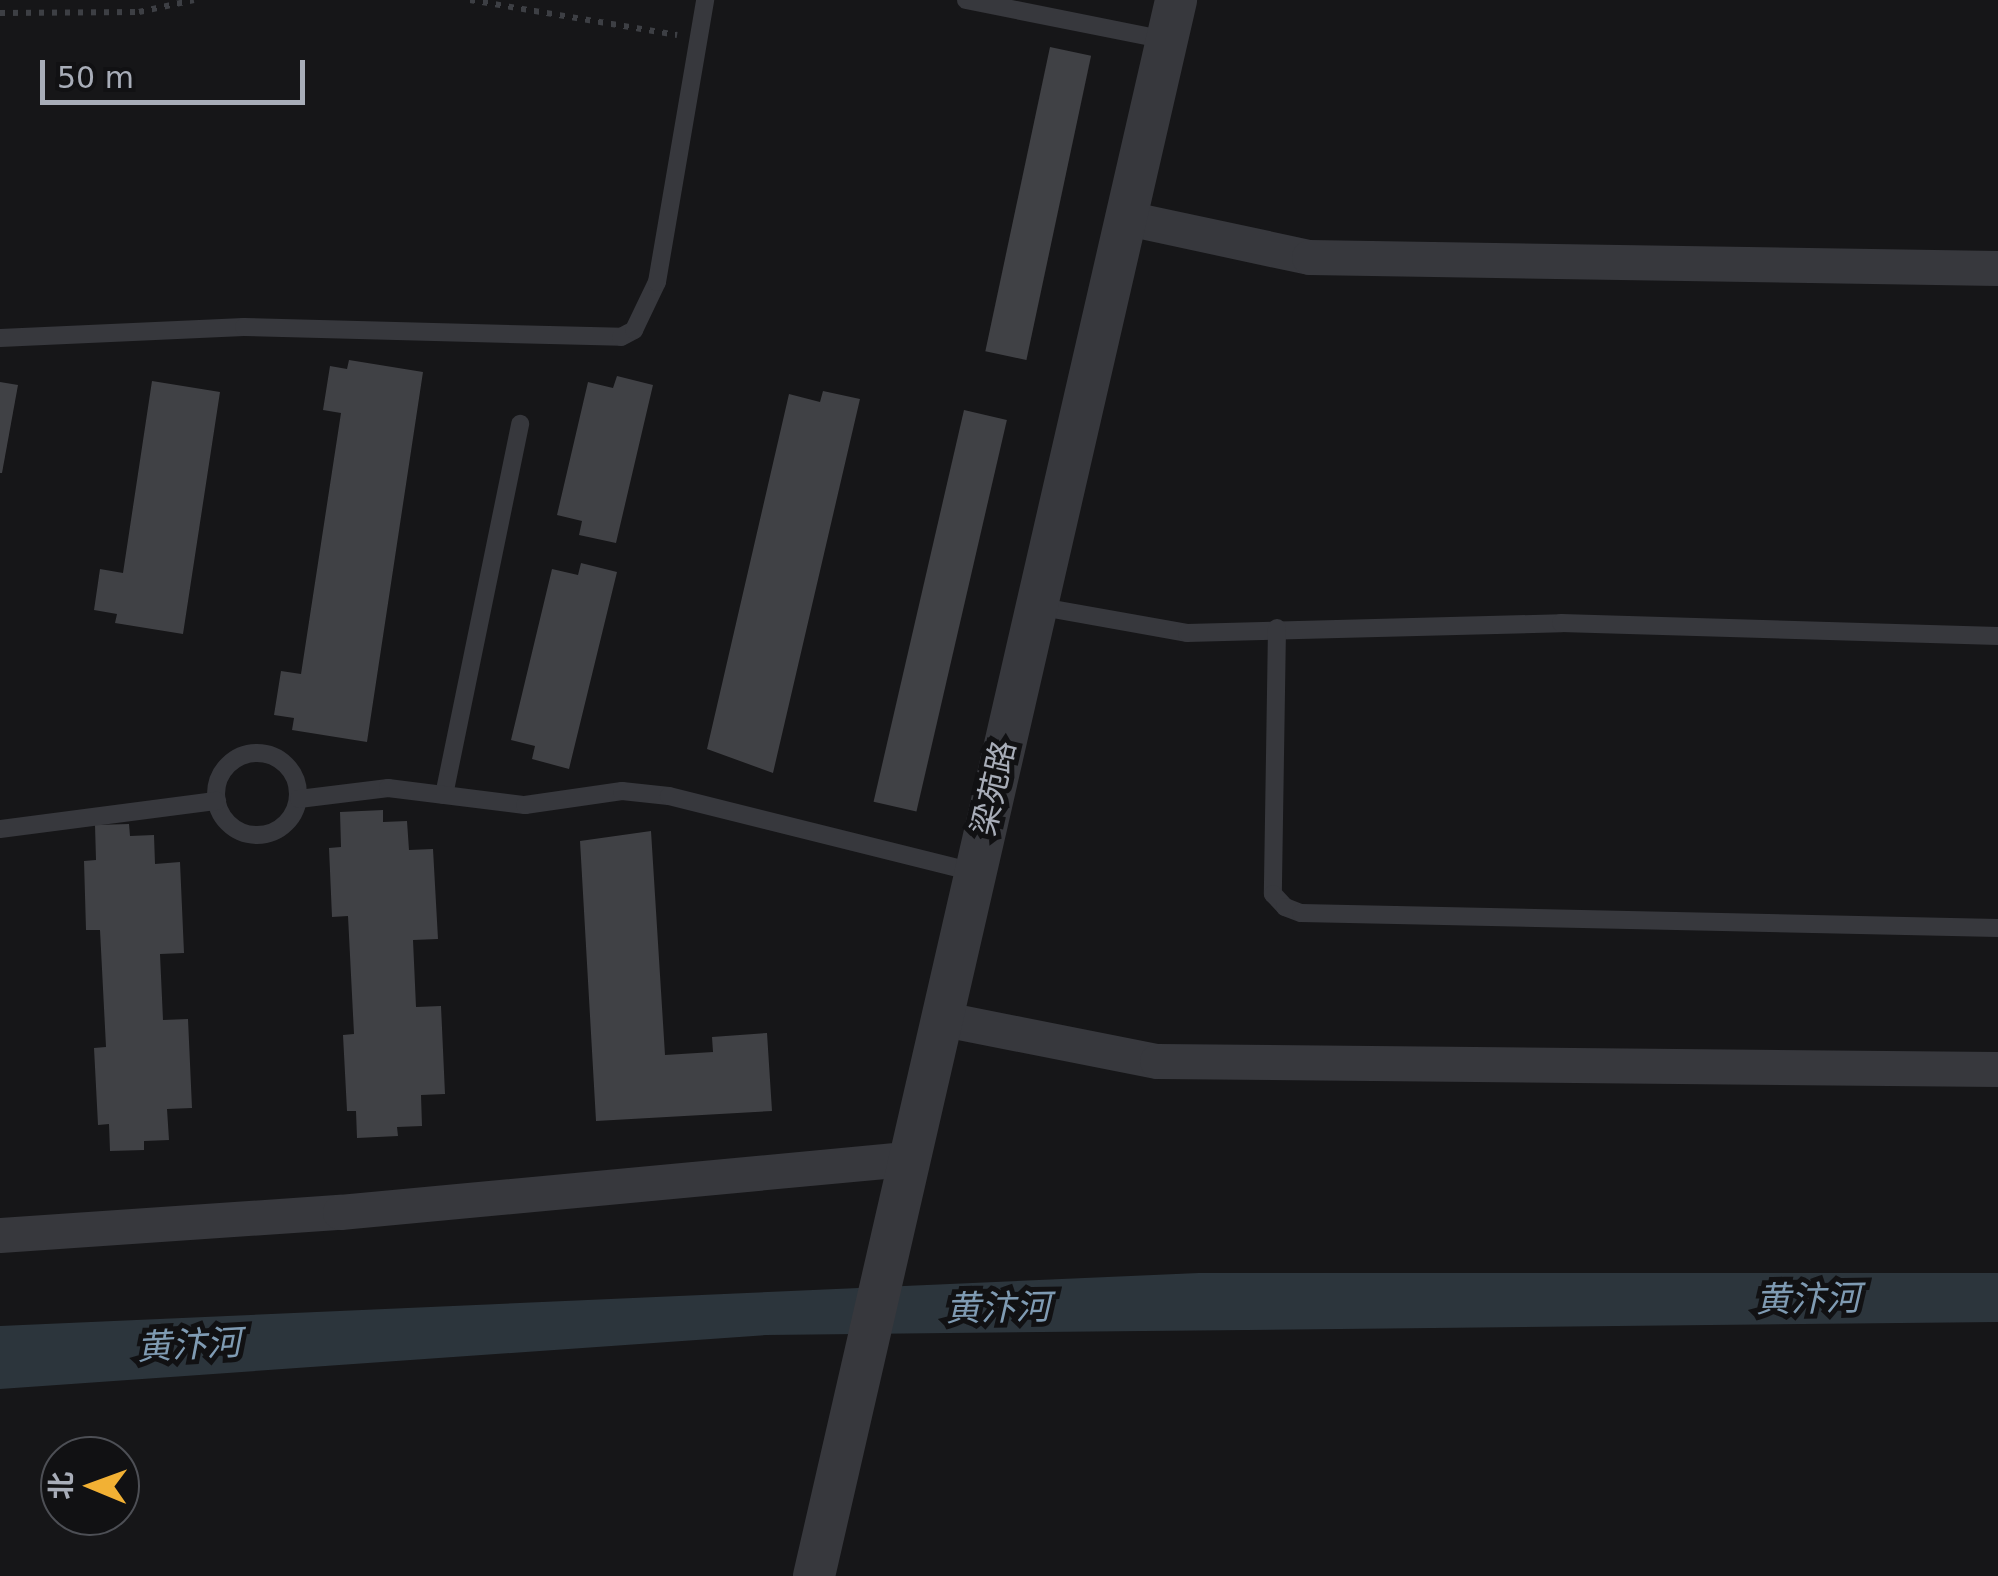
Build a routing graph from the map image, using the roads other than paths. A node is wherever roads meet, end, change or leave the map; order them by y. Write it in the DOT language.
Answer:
graph roads {
  1 [pos="705,0"];
  2 [pos="966,0"];
  3 [pos="1171,20"];
  4 [pos="1127,218"];
  5 [pos="1998,268"];
  6 [pos="0,338"];
  7 [pos="520,424"];
  8 [pos="1036,606"];
  9 [pos="1277,628"];
  10 [pos="1998,636"];
  11 [pos="444,795"];
  12 [pos="298,800"];
  13 [pos="216,802"];
  14 [pos="0,829"];
  15 [pos="974,872"];
  16 [pos="1998,928"];
  17 [pos="939,1018"];
  18 [pos="1998,1069"];
  19 [pos="902,1174"];
  20 [pos="0,1235"];
  21 [pos="814,1576"];
  1 -- 6 [label="lane"];
  2 -- 3 [label="lane"];
  3 -- 4 [label="street, 梁苑路"];
  4 -- 5 [label="street"];
  4 -- 8 [label="street, 梁苑路"];
  7 -- 11 [label="lane"];
  8 -- 9 [label="lane"];
  8 -- 15 [label="street, 梁苑路"];
  9 -- 10 [label="lane"];
  9 -- 16 [label="lane"];
  11 -- 12 [label="lane"];
  11 -- 15 [label="lane"];
  12 -- 13 [label="lane"];
  12 -- 13 [label="lane"];
  13 -- 14 [label="lane"];
  15 -- 17 [label="street, 梁苑路"];
  17 -- 18 [label="street"];
  17 -- 19 [label="street, 梁苑路"];
  19 -- 20 [label="street"];
  19 -- 21 [label="street, 梁苑路"];
}
